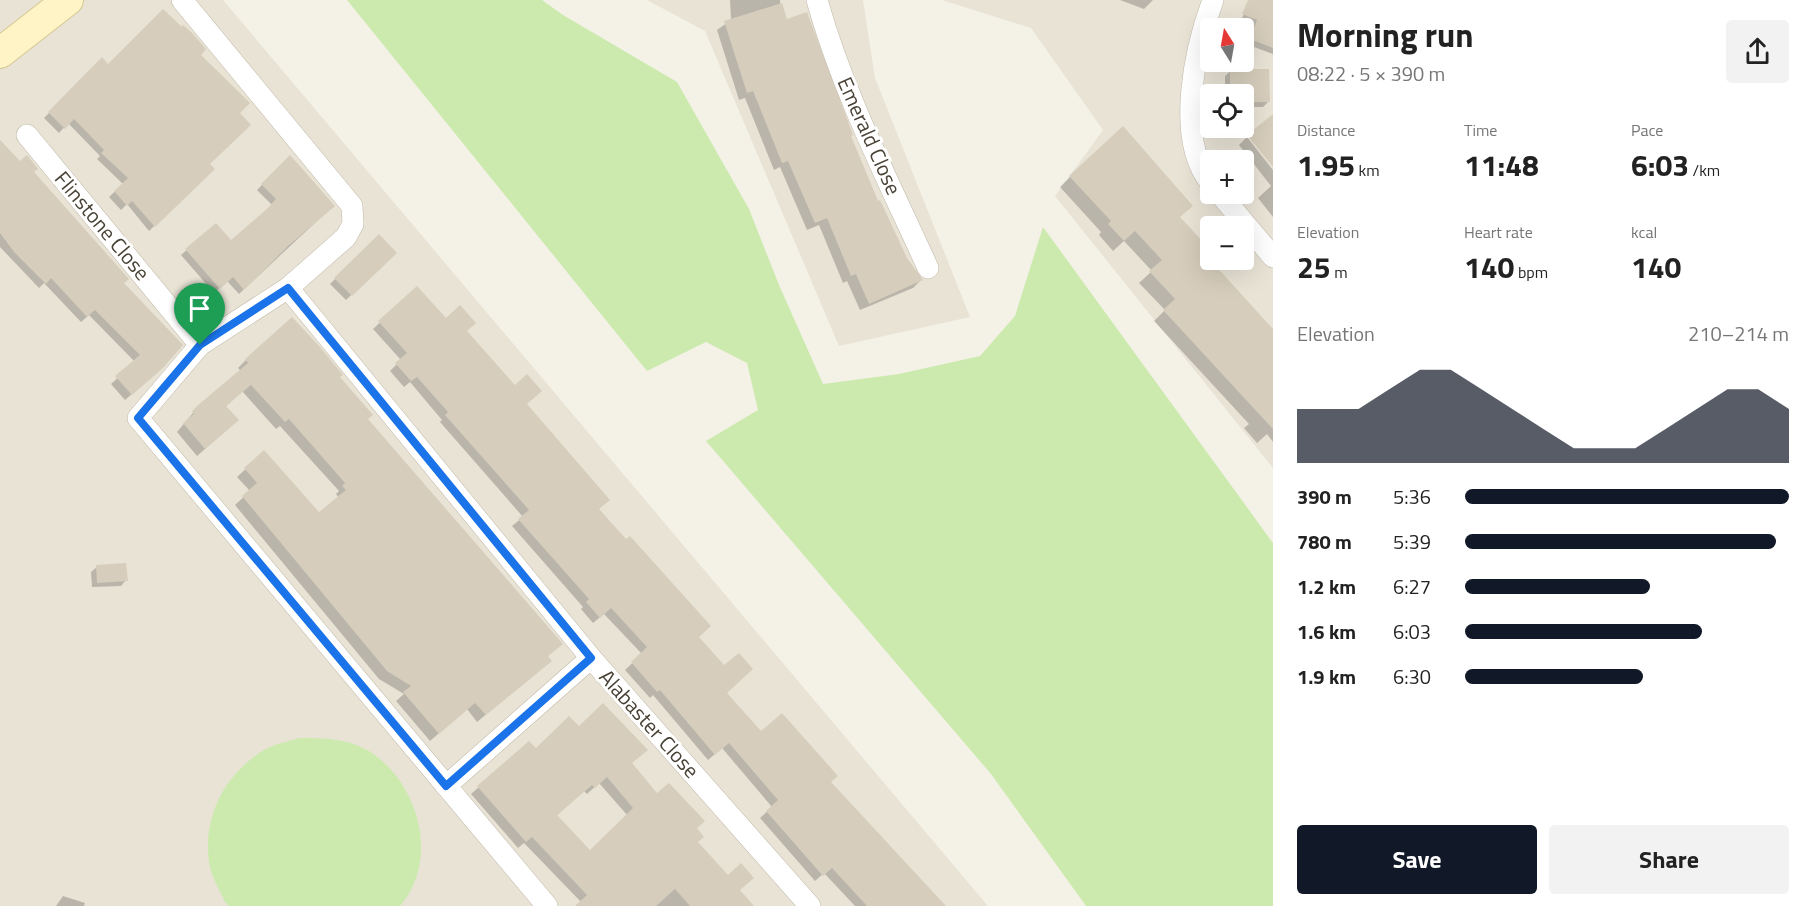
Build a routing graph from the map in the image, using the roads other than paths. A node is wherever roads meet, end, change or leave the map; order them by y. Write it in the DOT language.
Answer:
graph roads {
  1 [pos="68,0"];
  2 [pos="182,0"];
  3 [pos="817,0"];
  4 [pos="1213,0"];
  5 [pos="0,52"];
  6 [pos="27,135"];
  7 [pos="1200,162"];
  8 [pos="1228,204"];
  9 [pos="1273,257"];
  10 [pos="928,268"];
  11 [pos="288,288"];
  12 [pos="200,345"];
  13 [pos="591,658"];
  14 [pos="446,786"];
  15 [pos="546,906"];
  16 [pos="810,906"];
  1 -- 5 [label="street"];
  2 -- 11 [label="street"];
  3 -- 10 [label="street, Emerald Close"];
  4 -- 7 [label="street"];
  6 -- 12 [label="street, Flinstone Close"];
  8 -- 9 [label="street"];
  11 -- 12 [label="street"];
  11 -- 13 [label="street, Alabaster Close"];
  12 -- 14 [label="street"];
  13 -- 14 [label="street"];
  13 -- 16 [label="street, Alabaster Close"];
  14 -- 15 [label="street"];
}
